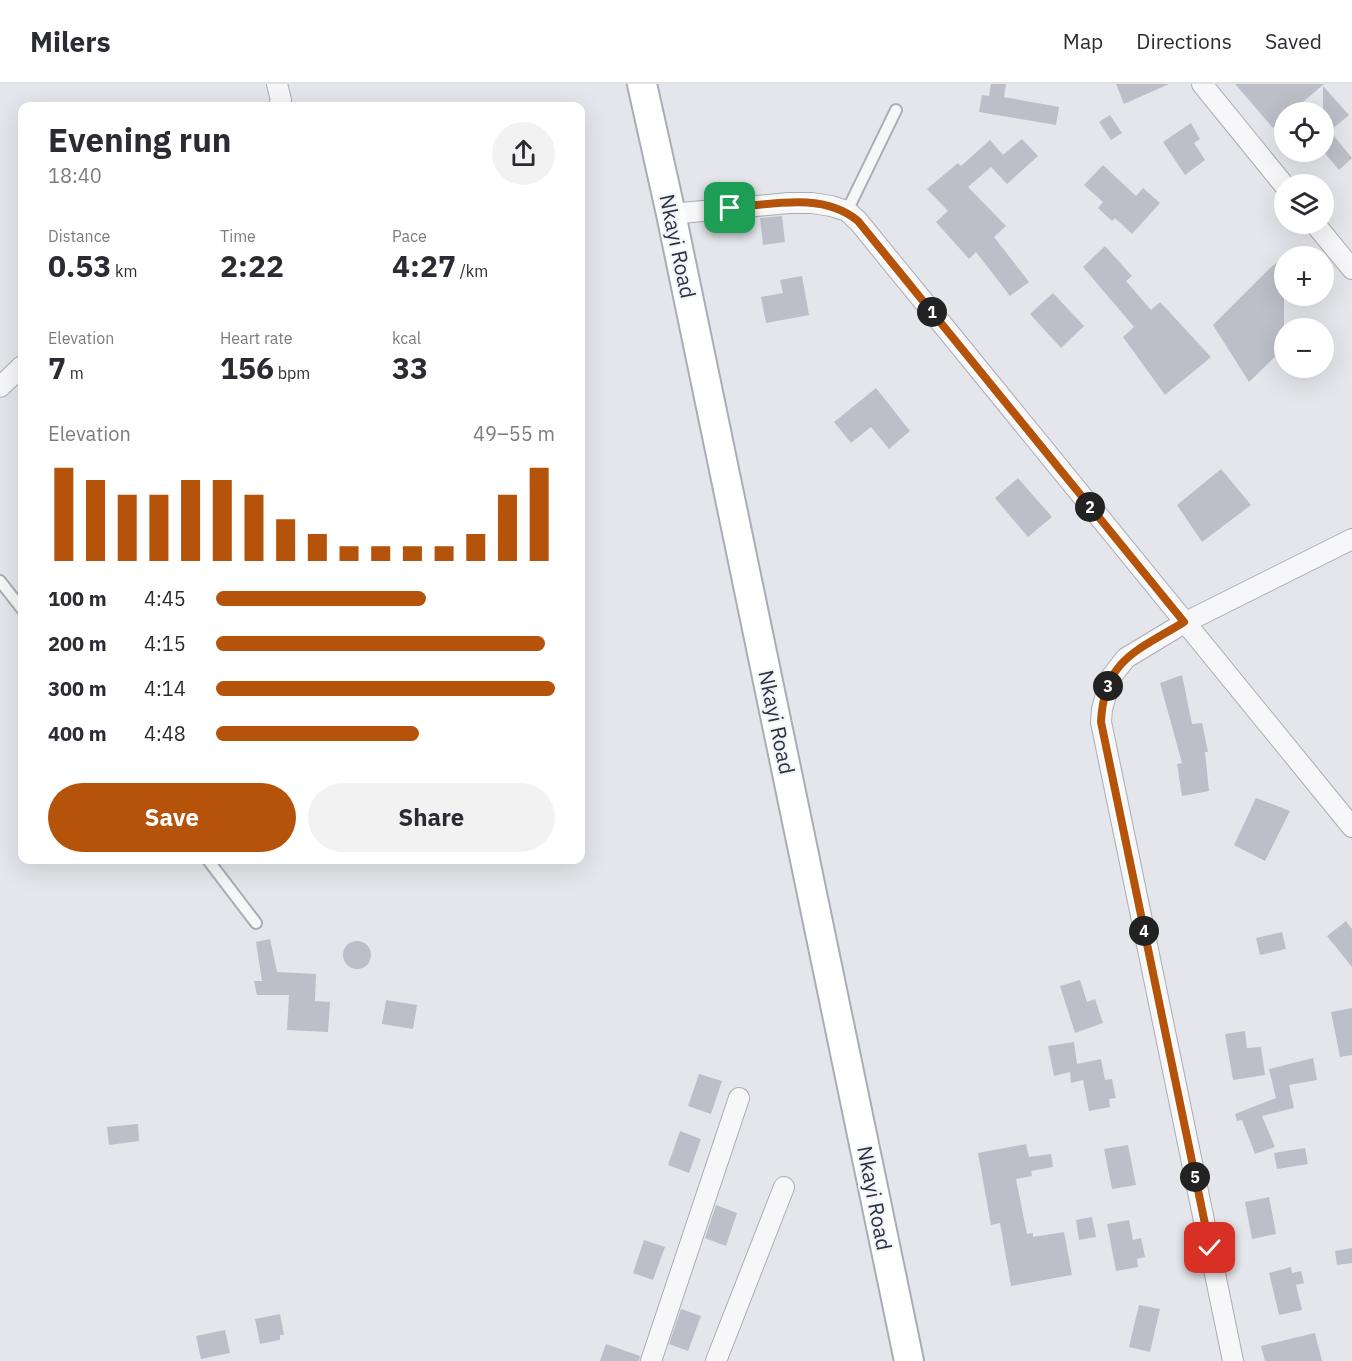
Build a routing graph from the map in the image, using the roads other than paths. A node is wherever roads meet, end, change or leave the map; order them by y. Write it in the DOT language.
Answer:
graph roads {
  1 [pos="277,84"];
  2 [pos="642,84"];
  3 [pos="1202,84"];
  4 [pos="280,102"];
  5 [pos="896,110"];
  6 [pos="1275,174"];
  7 [pos="847,211"];
  8 [pos="671,214"];
  9 [pos="1323,234"];
  10 [pos="1352,269"];
  11 [pos="18,370"];
  12 [pos="0,387"];
  13 [pos="1352,539"];
  14 [pos="0,581"];
  15 [pos="18,604"];
  16 [pos="1184,622"];
  17 [pos="1352,827"];
  18 [pos="211,864"];
  19 [pos="256,923"];
  20 [pos="739,1098"];
  21 [pos="784,1187"];
  22 [pos="651,1361"];
  23 [pos="716,1361"];
  24 [pos="909,1361"];
  25 [pos="1233,1361"];
  1 -- 4 [label="street"];
  2 -- 8 [label="main road, Nkayi Road"];
  3 -- 6 [label="street"];
  5 -- 7 [label="lane"];
  7 -- 8 [label="street"];
  7 -- 16 [label="street"];
  8 -- 24 [label="main road, Nkayi Road"];
  9 -- 10 [label="street"];
  11 -- 12 [label="street"];
  13 -- 16 [label="street"];
  14 -- 15 [label="lane"];
  16 -- 17 [label="street"];
  16 -- 25 [label="street"];
  18 -- 19 [label="lane"];
  20 -- 22 [label="street"];
  21 -- 23 [label="street"];
}
